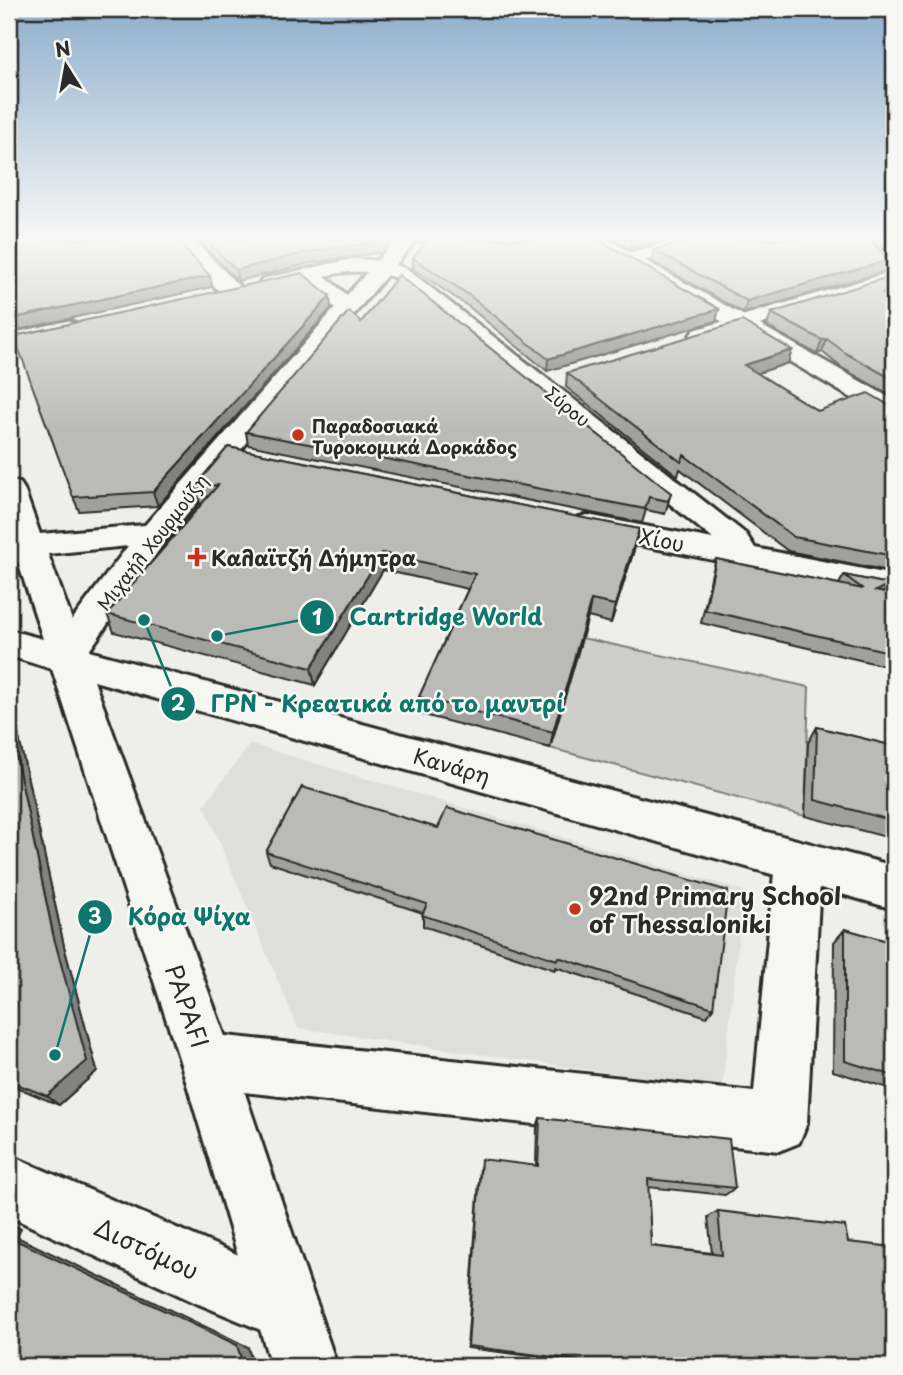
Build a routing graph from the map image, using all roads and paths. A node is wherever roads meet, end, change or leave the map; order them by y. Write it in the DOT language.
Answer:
graph roads {
  1 [pos="343,303"];
  2 [pos="353,303"];
  3 [pos="445,303"];
  4 [pos="707,303"];
  5 [pos="808,303"];
  6 [pos="349,308"];
  7 [pos="743,323"];
  8 [pos="88,324"];
  9 [pos="9,341"];
  10 [pos="680,342"];
  11 [pos="894,411"];
  12 [pos="9,489"];
  13 [pos="562,520"];
  14 [pos="154,534"];
  15 [pos="19,549"];
  16 [pos="738,555"];
  17 [pos="894,586"];
  18 [pos="9,643"];
  19 [pos="65,657"];
  20 [pos="798,862"];
  21 [pos="894,888"];
  22 [pos="207,1060"];
  23 [pos="9,1185"];
  24 [pos="287,1308"];
  25 [pos="304,1366"];
  1 -- 6 [label="street"];
  2 -- 6 [label="street, Μιχαήλ Χουρμούζη"];
  3 -- 16 [label="street, Σύρου"];
  4 -- 7 [label="street"];
  5 -- 7 [label="street"];
  6 -- 14 [label="street, Μιχαήλ Χουρμούζη"];
  7 -- 10 [label="street"];
  7 -- 11 [label="street"];
  8 -- 9 [label="street"];
  12 -- 15 [label="street, PAPAFI"];
  13 -- 16 [label="street, Χίου"];
  14 -- 15 [label="street"];
  14 -- 19 [label="street, Μιχαήλ Χουρμούζη"];
  15 -- 19 [label="street, PAPAFI"];
  16 -- 17 [label="street, Χίου"];
  18 -- 19 [label="street, Κανάρη"];
  19 -- 20 [label="street, Κανάρη"];
  19 -- 22 [label="street, PAPAFI"];
  20 -- 21 [label="street, Κανάρη"];
  20 -- 22 [label="street"];
  22 -- 24 [label="street, PAPAFI"];
  23 -- 24 [label="street, Διστόμου"];
  24 -- 25 [label="street, PAPAFI"];
}
